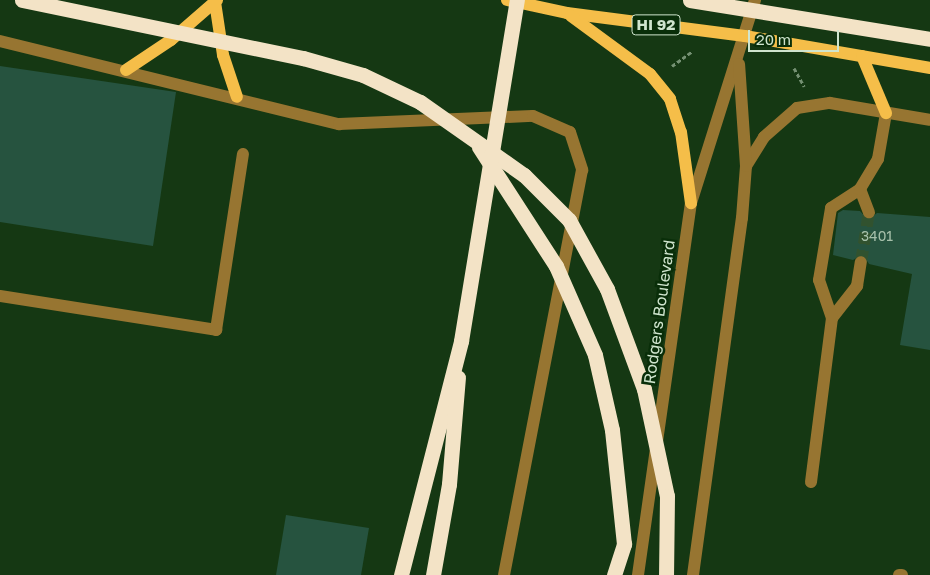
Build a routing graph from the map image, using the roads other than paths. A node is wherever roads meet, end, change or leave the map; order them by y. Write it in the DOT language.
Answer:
graph roads {
  1 [pos="22,0"];
  2 [pos="506,0"];
  3 [pos="517,0"];
  4 [pos="690,0"];
  5 [pos="755,0"];
  6 [pos="216,1"];
  7 [pos="567,13"];
  8 [pos="745,36"];
  9 [pos="930,39"];
  10 [pos="0,41"];
  11 [pos="862,56"];
  12 [pos="739,61"];
  13 [pos="930,68"];
  14 [pos="126,70"];
  15 [pos="237,97"];
  16 [pos="886,112"];
  17 [pos="930,120"];
  18 [pos="472,137"];
  19 [pos="243,154"];
  20 [pos="746,166"];
  21 [pos="860,189"];
  22 [pos="691,203"];
  23 [pos="869,212"];
  24 [pos="861,262"];
  25 [pos="0,296"];
  26 [pos="832,318"];
  27 [pos="460,341"];
  28 [pos="811,482"];
  29 [pos="624,544"];
  30 [pos="401,575"];
  31 [pos="432,575"];
  32 [pos="504,575"];
  33 [pos="614,575"];
  34 [pos="621,575"];
  35 [pos="638,575"];
  36 [pos="666,575"];
  37 [pos="694,575"];
  1 -- 18 [label="highway, bridge"];
  2 -- 7 [label="main road, HI 92"];
  3 -- 27 [label="highway, bridge"];
  4 -- 9 [label="highway, bridge"];
  5 -- 8 [label="street, Rodgers Boulevard"];
  6 -- 14 [label="main road"];
  6 -- 15 [label="main road"];
  7 -- 8 [label="main road, HI 92"];
  7 -- 22 [label="main road"];
  8 -- 11 [label="main road, HI 92"];
  8 -- 12 [label="street, Rodgers Boulevard"];
  10 -- 14 [label="street"];
  11 -- 13 [label="main road, HI 92"];
  11 -- 16 [label="main road"];
  12 -- 20 [label="street, Rodgers Boulevard"];
  12 -- 22 [label="street, Rodgers Boulevard"];
  14 -- 15 [label="street"];
  15 -- 32 [label="street"];
  16 -- 17 [label="street"];
  16 -- 20 [label="street"];
  16 -- 21 [label="street"];
  18 -- 29 [label="highway, bridge"];
  18 -- 36 [label="highway, bridge"];
  19 -- 25 [label="street"];
  20 -- 37 [label="street, Rodgers Boulevard"];
  21 -- 23 [label="street"];
  21 -- 26 [label="street"];
  22 -- 35 [label="street, Rodgers Boulevard"];
  24 -- 26 [label="street"];
  26 -- 28 [label="street"];
  27 -- 30 [label="highway"];
  27 -- 31 [label="highway"];
  29 -- 33 [label="highway"];
  29 -- 34 [label="highway"];
}
